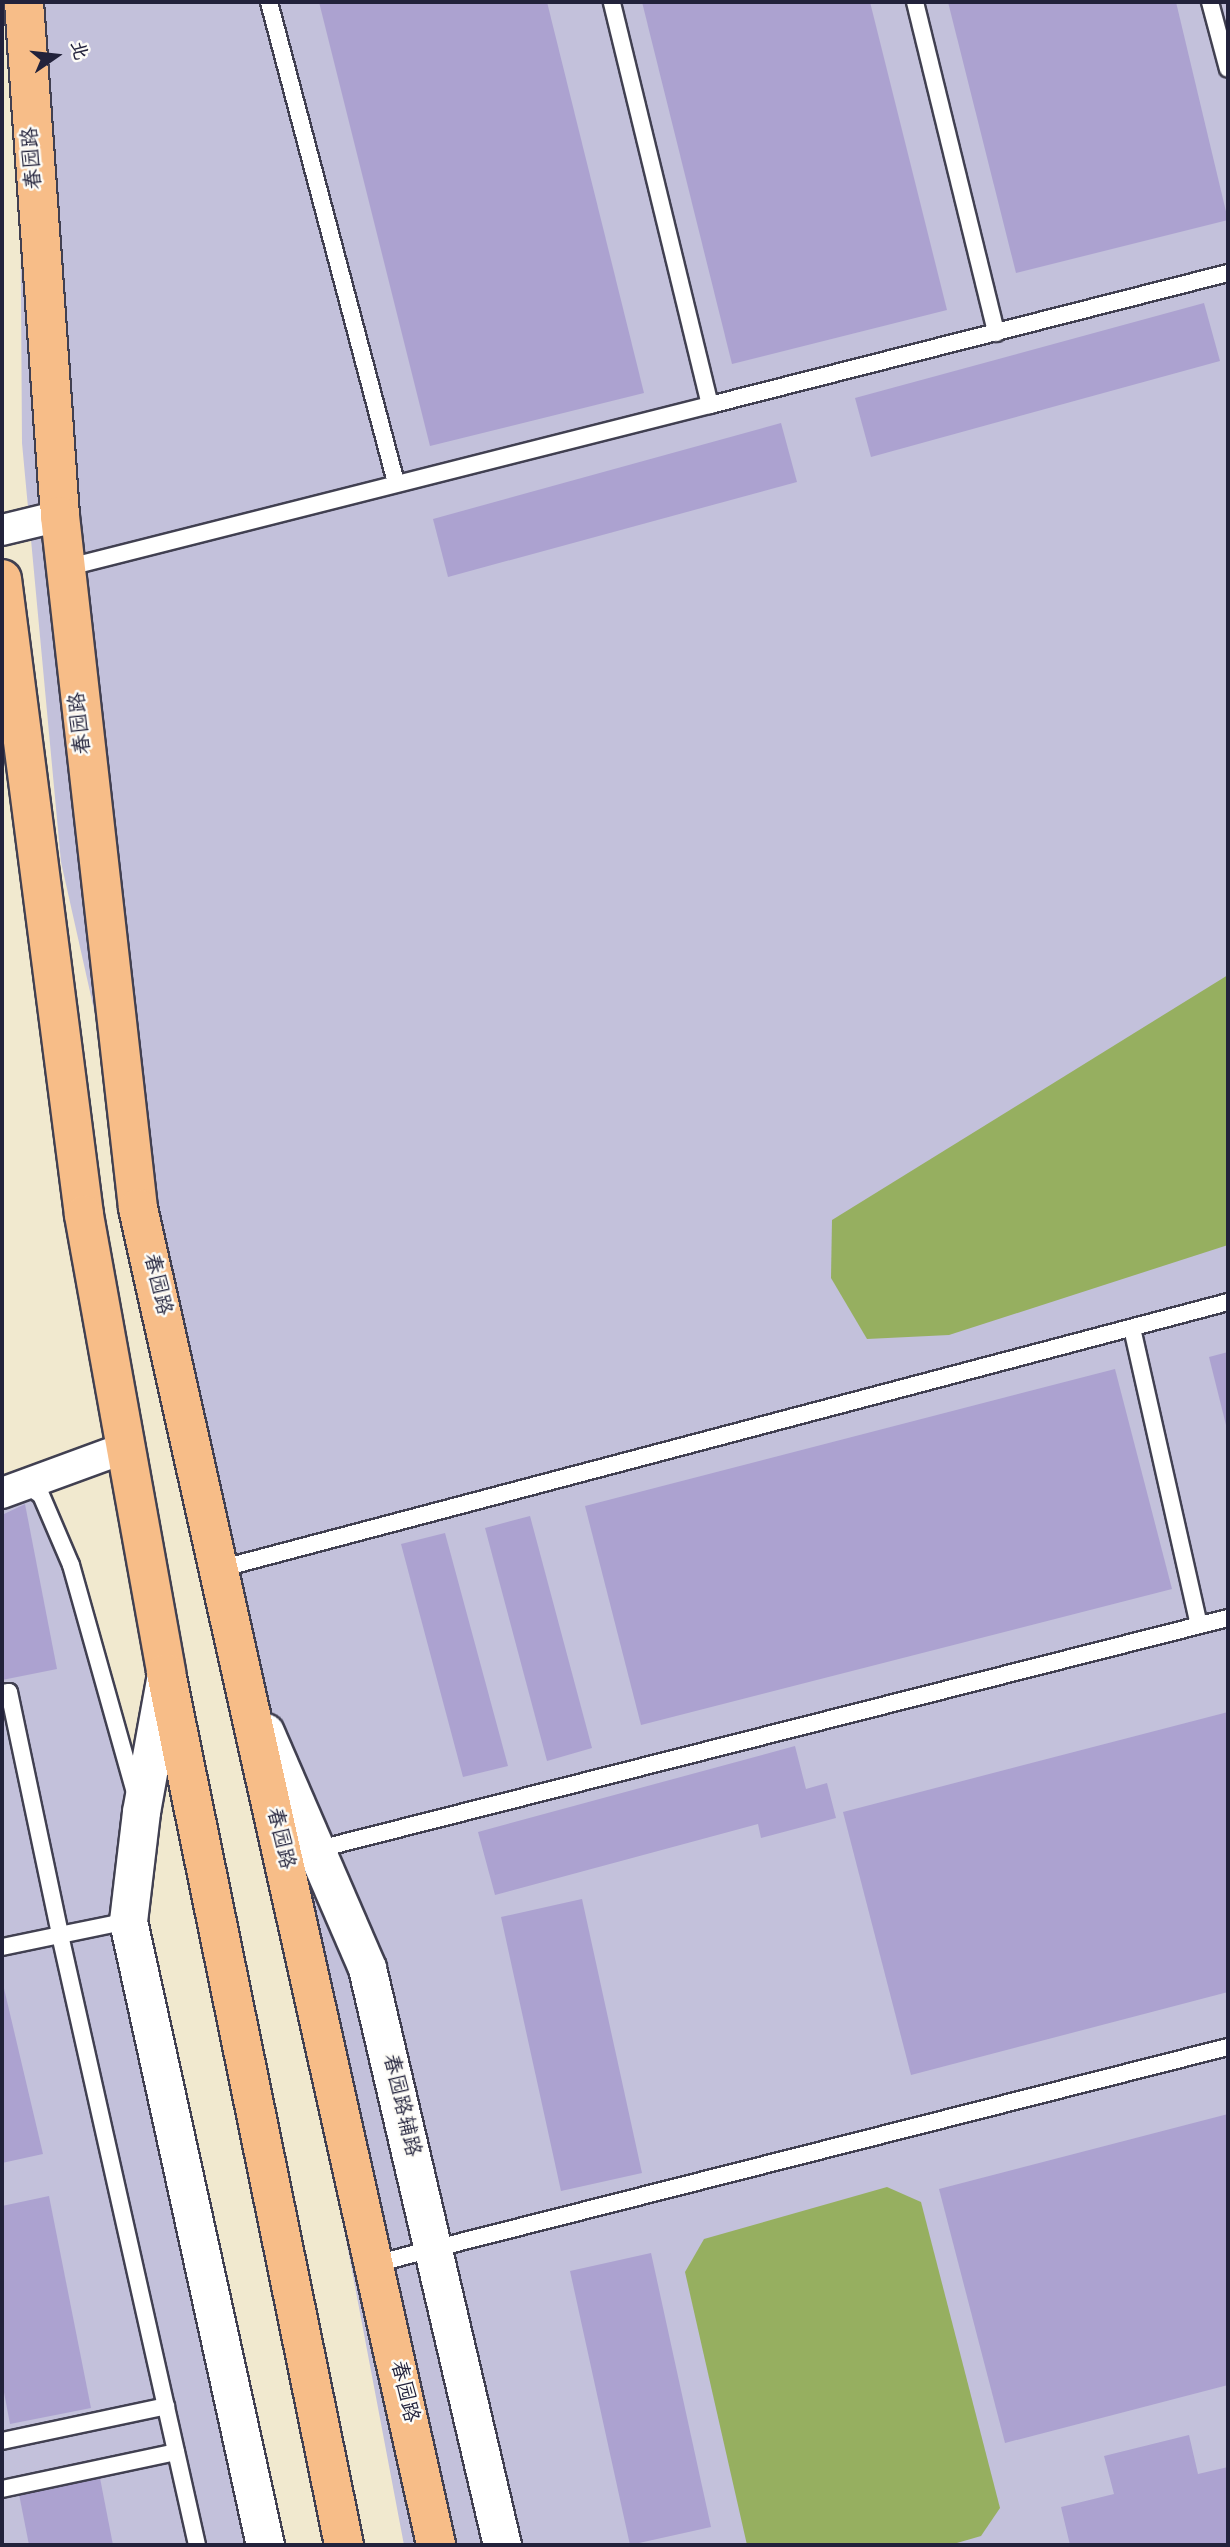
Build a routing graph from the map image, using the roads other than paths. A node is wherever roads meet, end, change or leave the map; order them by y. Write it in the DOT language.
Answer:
graph roads {
  1 [pos="24,2"];
  2 [pos="269,2"];
  3 [pos="612,2"];
  4 [pos="915,2"];
  5 [pos="1210,2"];
  6 [pos="1228,69"];
  7 [pos="1228,273"];
  8 [pos="996,333"];
  9 [pos="710,405"];
  10 [pos="396,484"];
  11 [pos="60,516"];
  12 [pos="2,530"];
  13 [pos="65,568"];
  14 [pos="2,579"];
  15 [pos="1228,1303"];
  16 [pos="1132,1328"];
  17 [pos="128,1447"];
  18 [pos="14,1489"];
  19 [pos="219,1569"];
  20 [pos="1228,1618"];
  21 [pos="1199,1625"];
  22 [pos="166,1673"];
  23 [pos="2,1693"];
  24 [pos="141,1812"];
  25 [pos="300,1854"];
  26 [pos="128,1921"];
  27 [pos="60,1935"];
  28 [pos="2,1947"];
  29 [pos="1228,2047"];
  30 [pos="433,2249"];
  31 [pos="373,2264"];
  32 [pos="166,2406"];
  33 [pos="2,2441"];
  34 [pos="176,2452"];
  35 [pos="2,2489"];
  36 [pos="197,2545"];
  37 [pos="264,2545"];
  38 [pos="344,2545"];
  39 [pos="436,2545"];
  40 [pos="502,2545"];
  1 -- 11 [label="main road, 春园路"];
  2 -- 10 [label="lane"];
  3 -- 9 [label="lane"];
  4 -- 8 [label="lane"];
  5 -- 6 [label="lane"];
  7 -- 8 [label="lane"];
  8 -- 9 [label="lane"];
  9 -- 10 [label="lane"];
  10 -- 13 [label="lane"];
  11 -- 12 [label="street"];
  11 -- 13 [label="main road, 春园路"];
  13 -- 19 [label="main road, 春园路"];
  14 -- 17 [label="main road"];
  15 -- 16 [label="lane"];
  16 -- 19 [label="lane"];
  16 -- 21 [label="lane"];
  17 -- 18 [label="street"];
  17 -- 22 [label="main road"];
  18 -- 24 [label="lane"];
  19 -- 25 [label="main road, 春园路"];
  20 -- 21 [label="lane"];
  21 -- 25 [label="lane"];
  22 -- 24 [label="street"];
  22 -- 38 [label="main road"];
  23 -- 27 [label="lane"];
  24 -- 26 [label="street"];
  25 -- 30 [label="street, 春园路辅路"];
  25 -- 31 [label="main road, 春园路"];
  26 -- 27 [label="lane"];
  26 -- 37 [label="street"];
  27 -- 28 [label="lane"];
  27 -- 32 [label="lane"];
  29 -- 30 [label="lane"];
  30 -- 31 [label="lane"];
  30 -- 40 [label="street, 春园路辅路"];
  31 -- 39 [label="main road, 春园路"];
  32 -- 33 [label="lane"];
  32 -- 34 [label="lane"];
  34 -- 35 [label="lane"];
  34 -- 36 [label="lane"];
}
